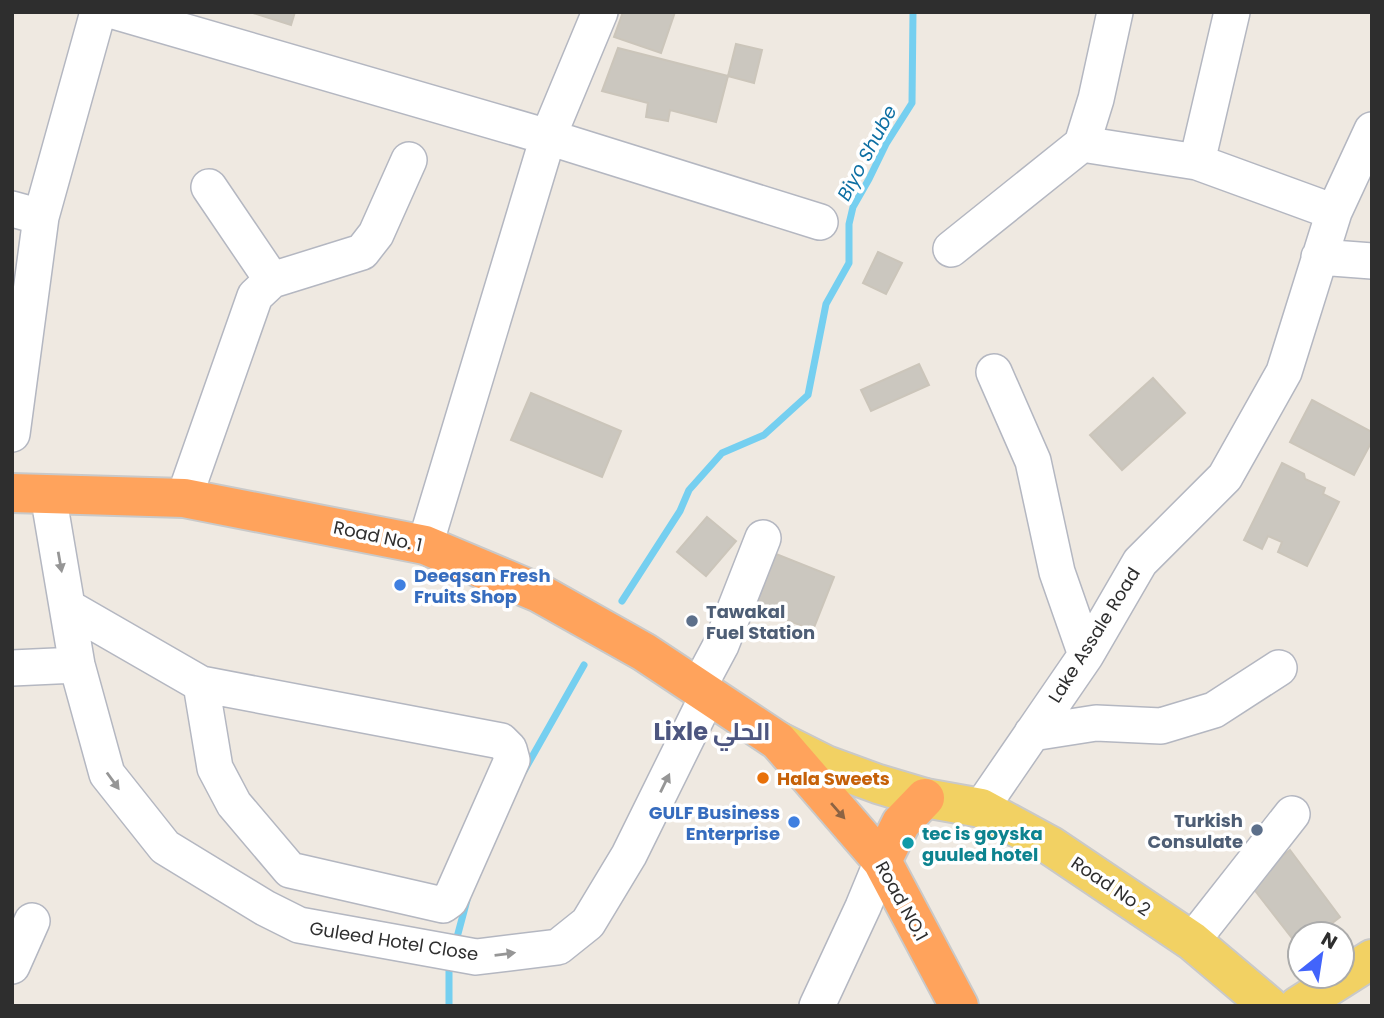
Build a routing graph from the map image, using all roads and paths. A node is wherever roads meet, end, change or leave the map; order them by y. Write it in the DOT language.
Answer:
graph roads {
  1 [pos="98,12"];
  2 [pos="117,12"];
  3 [pos="600,12"];
  4 [pos="1115,12"];
  5 [pos="1232,12"];
  6 [pos="1372,130"];
  7 [pos="548,137"];
  8 [pos="1082,144"];
  9 [pos="409,160"];
  10 [pos="1197,162"];
  11 [pos="209,187"];
  12 [pos="1335,212"];
  13 [pos="27,213"];
  14 [pos="820,222"];
  15 [pos="951,249"];
  16 [pos="1318,257"];
  17 [pos="1372,261"];
  18 [pos="272,279"];
  19 [pos="994,372"];
  20 [pos="12,434"];
  21 [pos="30,494"];
  22 [pos="184,498"];
  23 [pos="763,538"];
  24 [pos="425,545"];
  25 [pos="69,608"];
  26 [pos="1086,655"];
  27 [pos="77,666"];
  28 [pos="12,668"];
  29 [pos="1279,668"];
  30 [pos="201,684"];
  31 [pos="703,692"];
  32 [pos="1032,733"];
  33 [pos="778,741"];
  34 [pos="925,798"];
  35 [pos="981,808"];
  36 [pos="1292,814"];
  37 [pos="882,861"];
  38 [pos="290,870"];
  39 [pos="265,908"];
  40 [pos="32,921"];
  41 [pos="1192,941"];
  42 [pos="1372,959"];
  43 [pos="12,966"];
  44 [pos="817,1006"];
  45 [pos="959,1006"];
  46 [pos="1269,1006"];
  47 [pos="1298,1006"];
  1 -- 13 [label="street"];
  2 -- 7 [label="street"];
  3 -- 7 [label="street"];
  4 -- 8 [label="street"];
  5 -- 10 [label="street"];
  6 -- 12 [label="street, Lake Assale Road"];
  7 -- 14 [label="street"];
  7 -- 24 [label="street"];
  8 -- 10 [label="street"];
  8 -- 15 [label="street"];
  9 -- 18 [label="street"];
  10 -- 12 [label="street"];
  11 -- 18 [label="street"];
  12 -- 16 [label="street, Lake Assale Road"];
  13 -- 20 [label="street"];
  16 -- 17 [label="street"];
  16 -- 26 [label="street, Lake Assale Road"];
  18 -- 22 [label="street"];
  19 -- 26 [label="street"];
  21 -- 22 [label="highway, Road No. 1"];
  21 -- 25 [label="street, Guleed Hotel Close, one-way"];
  22 -- 24 [label="highway, Road No. 1"];
  23 -- 31 [label="street, Guleed Hotel Close"];
  24 -- 31 [label="highway, Road No. 1"];
  25 -- 27 [label="street, Guleed Hotel Close"];
  25 -- 30 [label="street"];
  26 -- 32 [label="street, Lake Assale Road"];
  27 -- 28 [label="street"];
  27 -- 39 [label="street, Guleed Hotel Close, one-way"];
  29 -- 32 [label="street"];
  30 -- 38 [label="street"];
  30 -- 38 [label="street"];
  31 -- 33 [label="highway, Road No. 1"];
  39 -- 31 [label="street, Guleed Hotel Close, one-way"];
  32 -- 35 [label="street, Lake Assale Road"];
  33 -- 34 [label="main road, Road No 2"];
  33 -- 37 [label="highway, Road NO.1, one-way"];
  34 -- 35 [label="main road, Road No 2"];
  34 -- 37 [label="highway"];
  35 -- 41 [label="main road, Road No 2"];
  36 -- 41 [label="street"];
  37 -- 44 [label="street"];
  37 -- 45 [label="highway, Road NO.1"];
  38 -- 39 [label="street"];
  40 -- 43 [label="street"];
  41 -- 46 [label="main road, Road No 2"];
  42 -- 47 [label="main road"];
}
